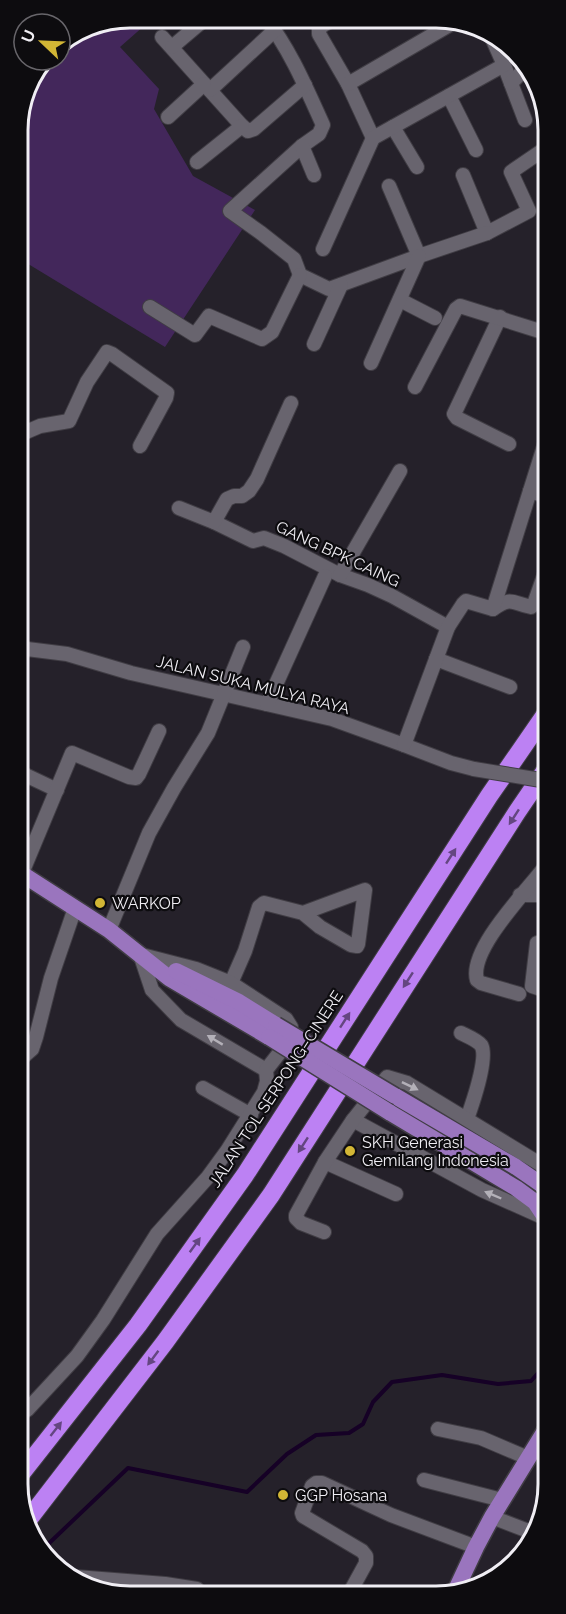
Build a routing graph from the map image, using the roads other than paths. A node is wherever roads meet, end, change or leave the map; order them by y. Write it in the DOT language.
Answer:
graph roads {
  1 [pos="189,28"];
  2 [pos="266,28"];
  3 [pos="272,28"];
  4 [pos="320,28"];
  5 [pos="443,29"];
  6 [pos="497,49"];
  7 [pos="504,65"];
  8 [pos="520,74"];
  9 [pos="511,83"];
  10 [pos="348,84"];
  11 [pos="305,85"];
  12 [pos="207,87"];
  13 [pos="449,96"];
  14 [pos="168,117"];
  15 [pos="525,120"];
  16 [pos="242,126"];
  17 [pos="393,127"];
  18 [pos="373,138"];
  19 [pos="302,146"];
  20 [pos="476,150"];
  21 [pos="538,153"];
  22 [pos="197,162"];
  23 [pos="417,167"];
  24 [pos="314,175"];
  25 [pos="463,175"];
  26 [pos="389,186"];
  27 [pos="487,233"];
  28 [pos="323,249"];
  29 [pos="419,256"];
  30 [pos="300,275"];
  31 [pos="341,285"];
  32 [pos="400,300"];
  33 [pos="150,307"];
  34 [pos="500,317"];
  35 [pos="435,318"];
  36 [pos="538,330"];
  37 [pos="314,344"];
  38 [pos="371,363"];
  39 [pos="416,387"];
  40 [pos="291,403"];
  41 [pos="29,431"];
  42 [pos="509,444"];
  43 [pos="140,446"];
  44 [pos="538,466"];
  45 [pos="400,471"];
  46 [pos="530,491"];
  47 [pos="538,493"];
  48 [pos="179,508"];
  49 [pos="214,522"];
  50 [pos="340,575"];
  51 [pos="325,576"];
  52 [pos="538,594"];
  53 [pos="493,609"];
  54 [pos="448,627"];
  55 [pos="243,647"];
  56 [pos="29,650"];
  57 [pos="436,660"];
  58 [pos="510,687"];
  59 [pos="224,694"];
  60 [pos="267,704"];
  61 [pos="538,726"];
  62 [pos="159,731"];
  63 [pos="405,745"];
  64 [pos="29,777"];
  65 [pos="538,779"];
  66 [pos="538,782"];
  67 [pos="57,790"];
  68 [pos="28,853"];
  69 [pos="537,875"];
  70 [pos="28,878"];
  71 [pos="520,895"];
  72 [pos="537,895"];
  73 [pos="75,908"];
  74 [pos="303,913"];
  75 [pos="109,930"];
  76 [pos="537,944"];
  77 [pos="140,954"];
  78 [pos="231,983"];
  79 [pos="537,988"];
  80 [pos="519,994"];
  81 [pos="461,1033"];
  82 [pos="28,1051"];
  83 [pos="266,1070"];
  84 [pos="203,1088"];
  85 [pos="392,1104"];
  86 [pos="251,1114"];
  87 [pos="467,1119"];
  88 [pos="353,1120"];
  89 [pos="325,1162"];
  90 [pos="537,1162"];
  91 [pos="537,1181"];
  92 [pos="396,1194"];
  93 [pos="537,1205"];
  94 [pos="537,1215"];
  95 [pos="324,1232"];
  96 [pos="28,1409"];
  97 [pos="438,1429"];
  98 [pos="537,1444"];
  99 [pos="528,1458"];
  100 [pos="28,1465"];
  101 [pos="424,1480"];
  102 [pos="502,1500"];
  103 [pos="33,1514"];
  104 [pos="492,1516"];
  105 [pos="526,1530"];
  106 [pos="476,1547"];
  107 [pos="93,1578"];
  108 [pos="111,1579"];
  109 [pos="459,1583"];
  110 [pos="111,1584"];
  111 [pos="149,1586"];
  112 [pos="353,1586"];
  1 -- 12 [label="street"];
  2 -- 12 [label="street"];
  3 -- 11 [label="street"];
  4 -- 10 [label="street"];
  5 -- 10 [label="street"];
  6 -- 7 [label="street"];
  7 -- 9 [label="street"];
  7 -- 13 [label="street"];
  8 -- 9 [label="street"];
  9 -- 15 [label="street"];
  10 -- 18 [label="street"];
  11 -- 16 [label="street"];
  11 -- 19 [label="street"];
  12 -- 14 [label="street"];
  12 -- 16 [label="street"];
  13 -- 17 [label="street"];
  13 -- 20 [label="street"];
  16 -- 22 [label="street"];
  17 -- 18 [label="street"];
  17 -- 23 [label="street"];
  18 -- 28 [label="street"];
  19 -- 24 [label="street"];
  19 -- 30 [label="street"];
  21 -- 27 [label="street"];
  25 -- 27 [label="street"];
  26 -- 29 [label="street"];
  27 -- 29 [label="street"];
  29 -- 31 [label="street"];
  29 -- 32 [label="street"];
  30 -- 31 [label="street"];
  30 -- 33 [label="street"];
  31 -- 37 [label="street"];
  32 -- 35 [label="street"];
  32 -- 38 [label="street"];
  34 -- 36 [label="street"];
  34 -- 39 [label="street"];
  34 -- 42 [label="street"];
  40 -- 49 [label="street"];
  41 -- 43 [label="street"];
  44 -- 46 [label="street"];
  45 -- 50 [label="street"];
  46 -- 47 [label="street"];
  46 -- 53 [label="street"];
  48 -- 49 [label="street, GANG BPK CAING"];
  49 -- 50 [label="street, GANG BPK CAING"];
  50 -- 54 [label="street, GANG BPK CAING"];
  51 -- 60 [label="street"];
  52 -- 53 [label="street"];
  53 -- 54 [label="street"];
  54 -- 57 [label="street"];
  55 -- 59 [label="street"];
  56 -- 59 [label="street, JALAN SUKA MULYA RAYA"];
  57 -- 58 [label="street"];
  57 -- 63 [label="street"];
  59 -- 60 [label="street, JALAN SUKA MULYA RAYA"];
  59 -- 75 [label="street"];
  60 -- 63 [label="street, JALAN SUKA MULYA RAYA"];
  100 -- 61 [label="highway, JALAN TOL SERPONG–CINERE, one-way"];
  62 -- 67 [label="street"];
  63 -- 65 [label="street, JALAN SUKA MULYA RAYA, bridge"];
  64 -- 67 [label="street"];
  66 -- 103 [label="highway, one-way"];
  67 -- 68 [label="street"];
  69 -- 71 [label="street"];
  70 -- 73 [label="main road"];
  71 -- 72 [label="street"];
  71 -- 80 [label="street"];
  73 -- 75 [label="main road"];
  73 -- 82 [label="street"];
  74 -- 74 [label="street"];
  74 -- 78 [label="street"];
  75 -- 77 [label="main road"];
  76 -- 79 [label="street"];
  77 -- 78 [label="street"];
  83 -- 77 [label="street, one-way"];
  77 -- 85 [label="main road, bridge"];
  78 -- 83 [label="street"];
  81 -- 87 [label="street"];
  83 -- 86 [label="street"];
  84 -- 86 [label="street"];
  85 -- 91 [label="main road"];
  85 -- 93 [label="main road"];
  86 -- 96 [label="street"];
  88 -- 87 [label="street, one-way"];
  87 -- 90 [label="street"];
  88 -- 89 [label="street"];
  94 -- 88 [label="street, one-way"];
  89 -- 92 [label="street"];
  89 -- 95 [label="street"];
  97 -- 99 [label="street"];
  98 -- 99 [label="main road"];
  99 -- 102 [label="main road"];
  101 -- 102 [label="street"];
  102 -- 104 [label="main road"];
  104 -- 105 [label="street"];
  104 -- 106 [label="main road"];
  106 -- 109 [label="main road"];
  106 -- 112 [label="street"];
  107 -- 108 [label="street"];
  108 -- 110 [label="street"];
  108 -- 111 [label="street"];
}
